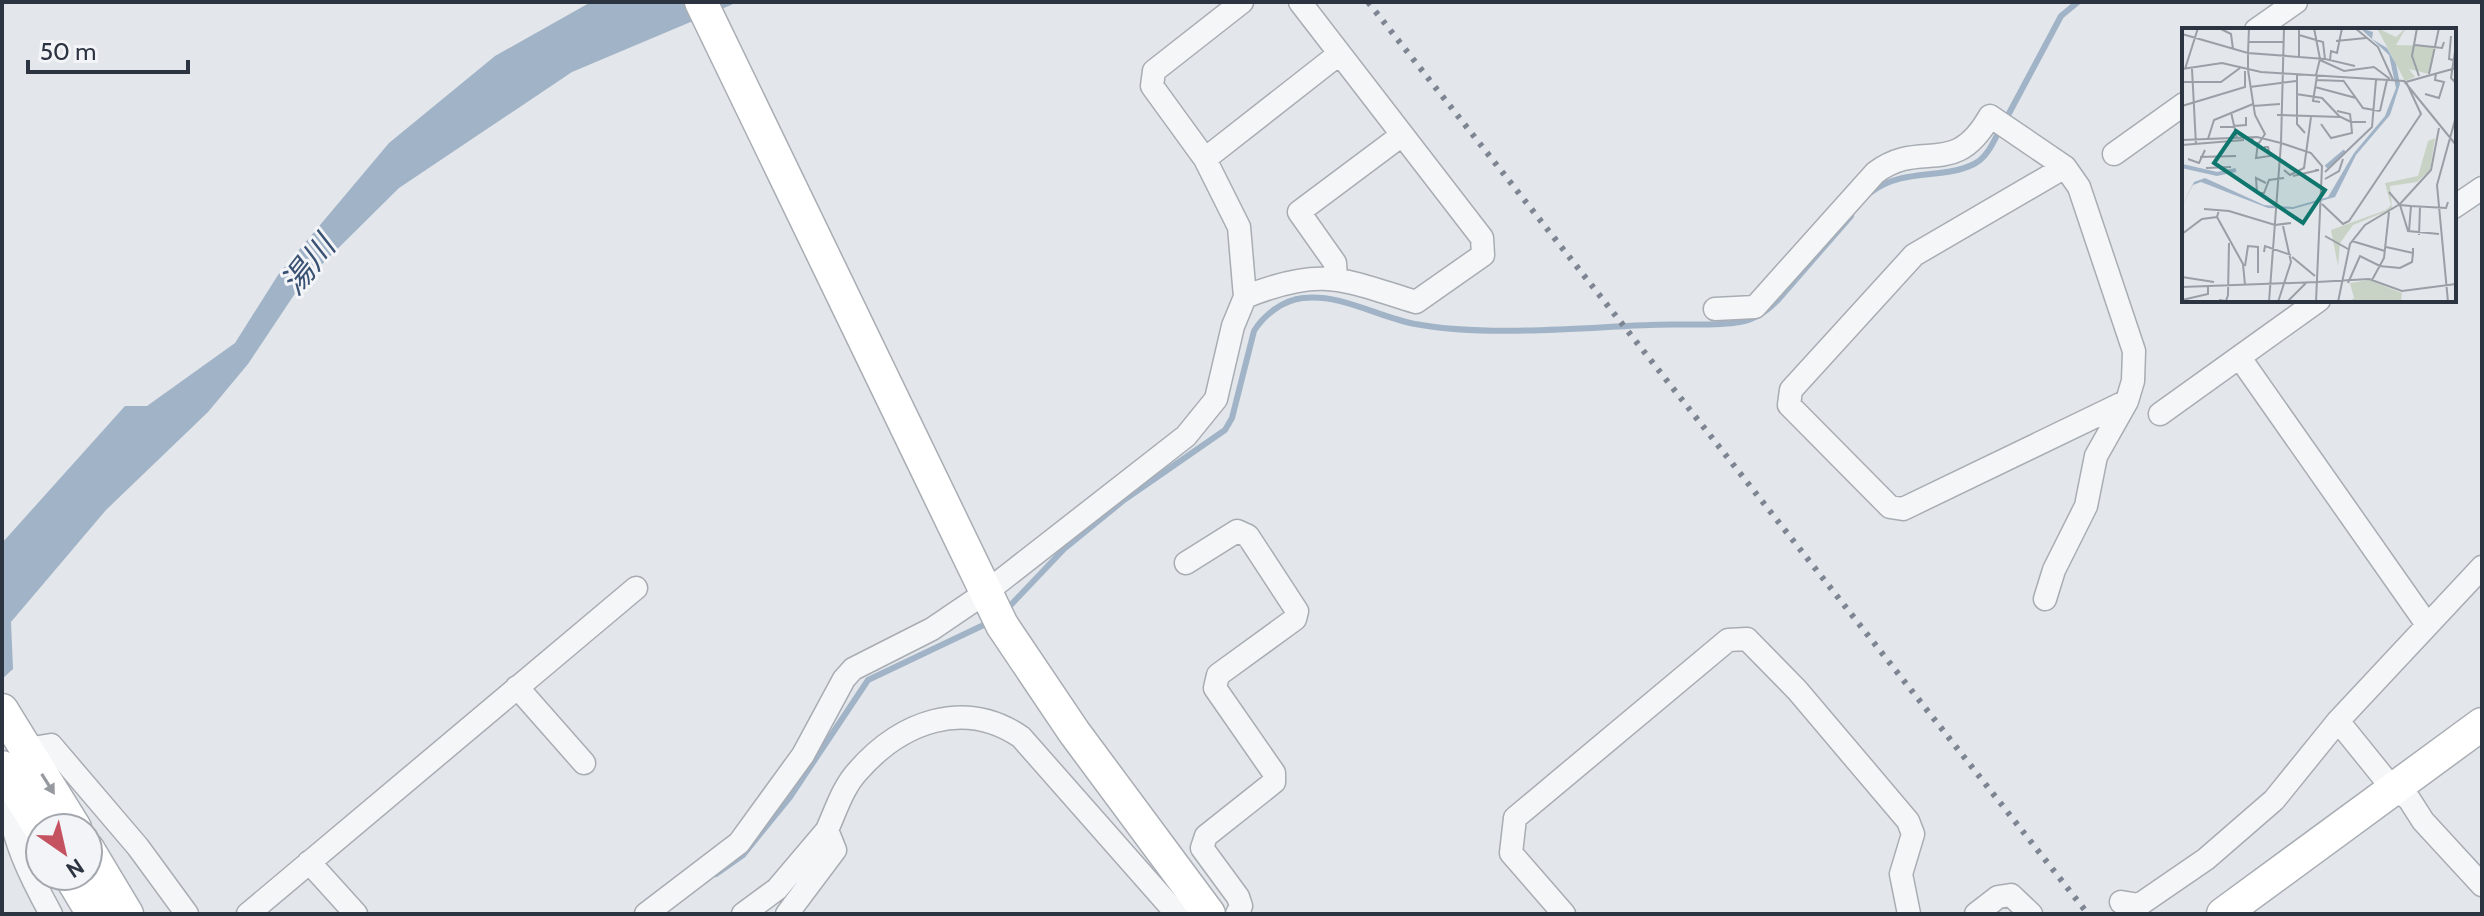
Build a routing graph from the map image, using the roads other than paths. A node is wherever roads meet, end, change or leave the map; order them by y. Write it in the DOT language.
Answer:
graph roads {
  1 [pos="701,2"];
  2 [pos="1242,2"];
  3 [pos="1300,2"];
  4 [pos="2296,2"];
  5 [pos="2272,9"];
  6 [pos="2258,28"];
  7 [pos="1339,54"];
  8 [pos="2182,105"];
  9 [pos="1402,135"];
  10 [pos="2114,154"];
  11 [pos="1205,159"];
  12 [pos="2065,167"];
  13 [pos="2482,188"];
  14 [pos="2456,206"];
  15 [pos="1336,278"];
  16 [pos="1245,297"];
  17 [pos="2316,302"];
  18 [pos="1715,309"];
  19 [pos="2240,358"];
  20 [pos="2127,401"];
  21 [pos="2160,414"];
  22 [pos="1186,563"];
  23 [pos="2482,567"];
  24 [pos="636,588"];
  25 [pos="2045,599"];
  26 [pos="992,606"];
  27 [pos="2426,623"];
  28 [pos="517,687"];
  29 [pos="2,710"];
  30 [pos="2338,721"];
  31 [pos="2482,724"];
  32 [pos="17,762"];
  33 [pos="584,763"];
  34 [pos="2393,789"];
  35 [pos="34,812"];
  36 [pos="61,812"];
  37 [pos="827,830"];
  38 [pos="309,862"];
  39 [pos="104,876"];
  40 [pos="2482,885"];
  41 [pos="80,892"];
  42 [pos="2121,902"];
  43 [pos="51,914"];
  44 [pos="93,914"];
  45 [pos="127,914"];
  46 [pos="187,914"];
  47 [pos="248,914"];
  48 [pos="356,914"];
  49 [pos="646,914"];
  50 [pos="743,914"];
  51 [pos="787,914"];
  52 [pos="1177,914"];
  53 [pos="1209,914"];
  54 [pos="1237,914"];
  55 [pos="1564,914"];
  56 [pos="1909,914"];
  57 [pos="1976,914"];
  58 [pos="2031,914"];
  59 [pos="2223,914"];
  1 -- 26 [label="street"];
  2 -- 11 [label="street"];
  3 -- 7 [label="street"];
  4 -- 5 [label="street"];
  5 -- 6 [label="street"];
  7 -- 9 [label="street"];
  7 -- 11 [label="street"];
  8 -- 10 [label="street"];
  9 -- 15 [label="street"];
  9 -- 15 [label="street"];
  11 -- 16 [label="street"];
  12 -- 18 [label="street"];
  12 -- 20 [label="street"];
  12 -- 20 [label="street"];
  13 -- 14 [label="street"];
  15 -- 16 [label="street"];
  16 -- 26 [label="street"];
  17 -- 19 [label="street"];
  19 -- 21 [label="street"];
  19 -- 27 [label="street"];
  20 -- 25 [label="street"];
  22 -- 54 [label="street"];
  23 -- 27 [label="street"];
  24 -- 28 [label="street"];
  26 -- 49 [label="street"];
  26 -- 53 [label="street"];
  27 -- 30 [label="street"];
  28 -- 33 [label="street"];
  28 -- 38 [label="street"];
  29 -- 32 [label="street"];
  30 -- 34 [label="street"];
  30 -- 42 [label="street"];
  31 -- 34 [label="street"];
  32 -- 35 [label="street"];
  32 -- 36 [label="street, one-way"];
  32 -- 43 [label="street"];
  32 -- 46 [label="street"];
  34 -- 40 [label="street"];
  34 -- 59 [label="street"];
  37 -- 50 [label="street"];
  37 -- 51 [label="street"];
  37 -- 52 [label="street"];
  38 -- 47 [label="street"];
  38 -- 48 [label="street"];
  39 -- 45 [label="street"];
  41 -- 44 [label="street"];
  55 -- 56 [label="street"];
  57 -- 58 [label="street"];
}
